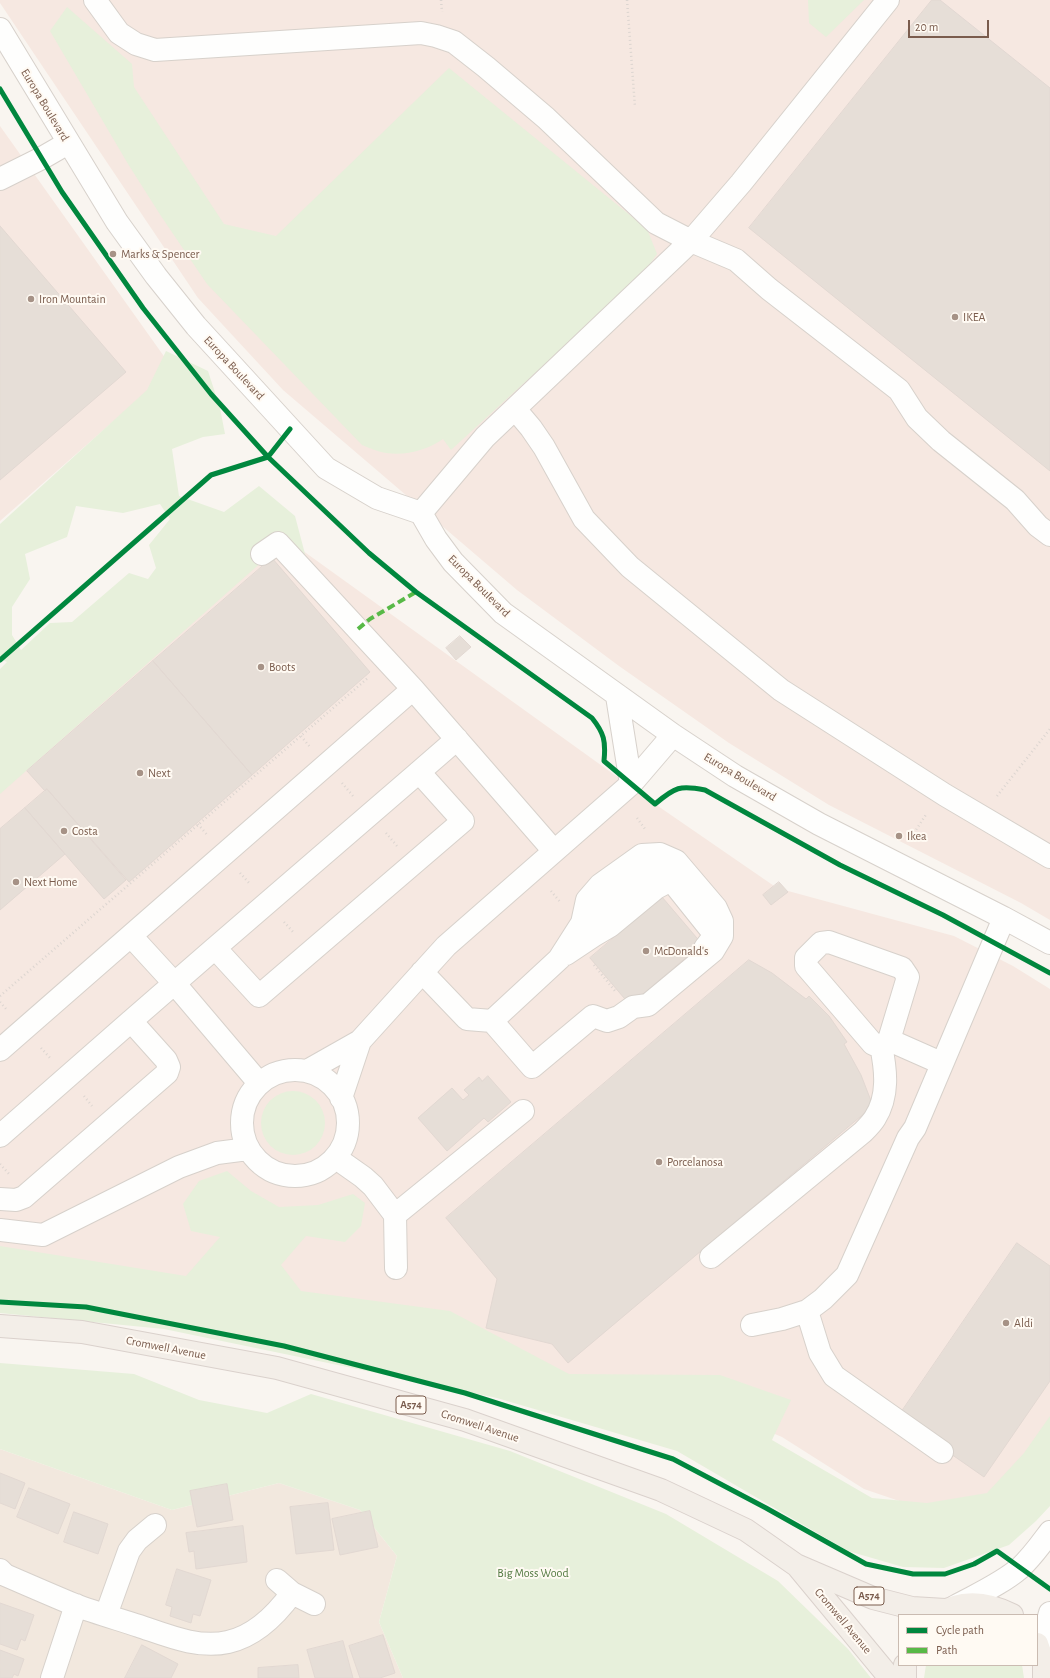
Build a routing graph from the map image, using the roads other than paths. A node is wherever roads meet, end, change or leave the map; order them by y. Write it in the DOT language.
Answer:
graph roads {
  1 [pos="96,0"];
  2 [pos="888,0"];
  3 [pos="0,29"];
  4 [pos="68,143"];
  5 [pos="0,179"];
  6 [pos="691,241"];
  7 [pos="515,409"];
  8 [pos="421,513"];
  9 [pos="1050,535"];
  10 [pos="262,554"];
  11 [pos="413,690"];
  12 [pos="617,696"];
  13 [pos="673,735"];
  14 [pos="456,739"];
  15 [pos="419,772"];
  16 [pos="631,784"];
  17 [pos="554,851"];
  18 [pos="1050,857"];
  19 [pos="1004,918"];
  20 [pos="131,936"];
  21 [pos="1050,943"];
  22 [pos="215,948"];
  23 [pos="558,959"];
  24 [pos="422,972"];
  25 [pos="175,984"];
  26 [pos="633,1006"];
  27 [pos="131,1021"];
  28 [pos="492,1021"];
  29 [pos="360,1041"];
  30 [pos="885,1043"];
  31 [pos="0,1050"];
  32 [pos="941,1064"];
  33 [pos="306,1071"];
  34 [pos="259,1083"];
  35 [pos="342,1098"];
  36 [pos="523,1111"];
  37 [pos="0,1136"];
  38 [pos="248,1150"];
  39 [pos="336,1158"];
  40 [pos="0,1199"];
  41 [pos="395,1215"];
  42 [pos="0,1230"];
  43 [pos="711,1257"];
  44 [pos="396,1268"];
  45 [pos="806,1311"];
  46 [pos="752,1325"];
  47 [pos="0,1326"];
  48 [pos="942,1452"];
  49 [pos="155,1525"];
  50 [pos="1050,1532"];
  51 [pos="796,1565"];
  52 [pos="0,1570"];
  53 [pos="314,1604"];
  54 [pos="76,1605"];
  55 [pos="946,1610"];
  56 [pos="1050,1613"];
  57 [pos="1010,1614"];
  58 [pos="106,1615"];
  59 [pos="1043,1663"];
  60 [pos="905,1666"];
  61 [pos="52,1678"];
  62 [pos="890,1678"];
  63 [pos="905,1678"];
  1 -- 6 [label="street"];
  2 -- 6 [label="street"];
  3 -- 4 [label="street, Europa Boulevard"];
  4 -- 5 [label="street"];
  4 -- 8 [label="street, Europa Boulevard"];
  6 -- 7 [label="street"];
  6 -- 9 [label="street"];
  7 -- 8 [label="street"];
  7 -- 18 [label="street"];
  8 -- 12 [label="street, Europa Boulevard"];
  10 -- 11 [label="street"];
  11 -- 14 [label="street"];
  11 -- 20 [label="street"];
  12 -- 13 [label="street, Europa Boulevard"];
  12 -- 16 [label="street"];
  13 -- 16 [label="street"];
  13 -- 19 [label="street, Europa Boulevard"];
  14 -- 15 [label="street"];
  14 -- 17 [label="street"];
  15 -- 22 [label="street"];
  15 -- 22 [label="street"];
  16 -- 17 [label="street"];
  17 -- 24 [label="street"];
  19 -- 21 [label="street, Europa Boulevard"];
  19 -- 32 [label="street"];
  20 -- 25 [label="street"];
  20 -- 31 [label="street"];
  22 -- 25 [label="street"];
  23 -- 26 [label="street"];
  23 -- 26 [label="street"];
  23 -- 28 [label="street"];
  24 -- 28 [label="street"];
  24 -- 29 [label="street"];
  25 -- 27 [label="street"];
  25 -- 34 [label="street"];
  26 -- 28 [label="street"];
  27 -- 37 [label="street"];
  27 -- 40 [label="street"];
  29 -- 33 [label="street"];
  29 -- 35 [label="street"];
  30 -- 30 [label="street"];
  30 -- 32 [label="street"];
  30 -- 43 [label="street"];
  32 -- 45 [label="street"];
  33 -- 34 [label="street"];
  33 -- 35 [label="street"];
  34 -- 38 [label="street"];
  35 -- 39 [label="street"];
  36 -- 41 [label="street"];
  38 -- 39 [label="street"];
  38 -- 42 [label="street"];
  39 -- 41 [label="street"];
  41 -- 44 [label="street"];
  45 -- 46 [label="street"];
  45 -- 48 [label="street"];
  47 -- 51 [label="main road, Cromwell Avenue / A574"];
  49 -- 58 [label="street"];
  50 -- 55 [label="street"];
  51 -- 55 [label="main road, Cromwell Avenue / A574"];
  51 -- 62 [label="main road, Cromwell Avenue / A574"];
  52 -- 54 [label="street"];
  53 -- 58 [label="street"];
  54 -- 58 [label="street"];
  54 -- 61 [label="street"];
  55 -- 57 [label="main road, A574"];
  56 -- 59 [label="street"];
  60 -- 63 [label="main road"];
}
